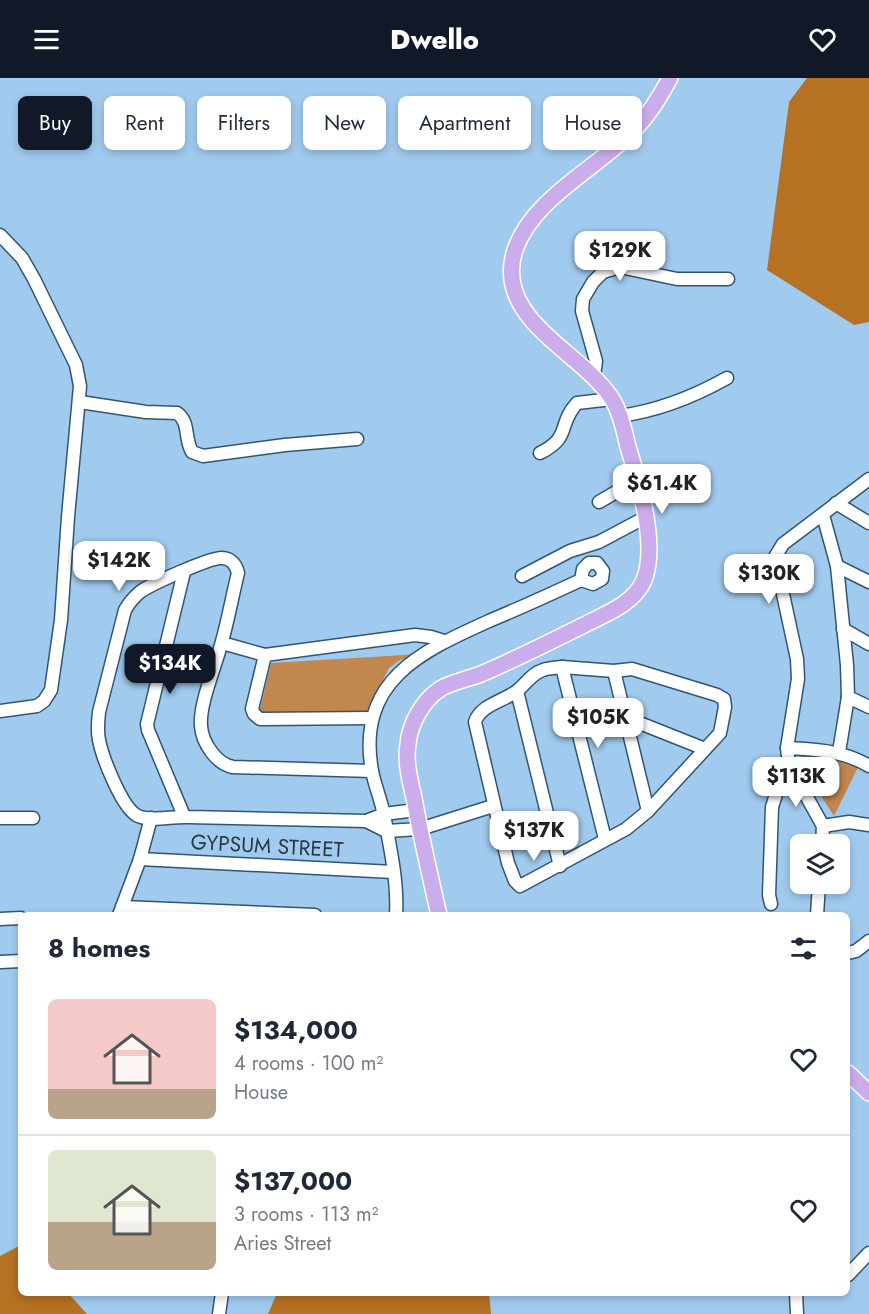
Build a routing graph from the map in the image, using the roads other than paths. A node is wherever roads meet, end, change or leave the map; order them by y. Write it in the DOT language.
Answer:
graph roads {
  1 [pos="670,78"];
  2 [pos="0,235"];
  3 [pos="728,279"];
  4 [pos="594,376"];
  5 [pos="727,378"];
  6 [pos="612,399"];
  7 [pos="80,402"];
  8 [pos="619,416"];
  9 [pos="357,439"];
  10 [pos="540,453"];
  11 [pos="869,479"];
  12 [pos="639,483"];
  13 [pos="599,502"];
  14 [pos="836,503"];
  15 [pos="823,515"];
  16 [pos="646,517"];
  17 [pos="869,523"];
  18 [pos="837,566"];
  19 [pos="184,572"];
  20 [pos="522,576"];
  21 [pos="582,580"];
  22 [pos="869,582"];
  23 [pos="843,629"];
  24 [pos="444,641"];
  25 [pos="222,643"];
  26 [pos="869,644"];
  27 [pos="265,655"];
  28 [pos="562,667"];
  29 [pos="614,670"];
  30 [pos="517,691"];
  31 [pos="848,697"];
  32 [pos="869,707"];
  33 [pos="0,711"];
  34 [pos="372,718"];
  35 [pos="627,718"];
  36 [pos="787,748"];
  37 [pos="705,749"];
  38 [pos="839,752"];
  39 [pos="869,766"];
  40 [pos="372,771"];
  41 [pos="795,775"];
  42 [pos="494,806"];
  43 [pos="416,810"];
  44 [pos="648,811"];
  45 [pos="384,814"];
  46 [pos="184,816"];
  47 [pos="0,818"];
  48 [pos="33,818"];
  49 [pos="151,818"];
  50 [pos="366,820"];
  51 [pos="869,825"];
  52 [pos="823,826"];
  53 [pos="420,829"];
  54 [pos="386,831"];
  55 [pos="823,834"];
  56 [pos="605,839"];
  57 [pos="140,859"];
  58 [pos="560,866"];
  59 [pos="393,872"];
  60 [pos="818,894"];
  61 [pos="771,904"];
  62 [pos="120,911"];
  63 [pos="169,912"];
  64 [pos="396,912"];
  65 [pos="438,912"];
  66 [pos="817,912"];
  67 [pos="18,918"];
  68 [pos="0,919"];
  69 [pos="869,941"];
  70 [pos="850,952"];
  71 [pos="18,961"];
  72 [pos="0,962"];
  73 [pos="850,1075"];
  74 [pos="869,1093"];
  75 [pos="869,1253"];
  76 [pos="850,1273"];
  77 [pos="222,1296"];
  78 [pos="796,1296"];
  79 [pos="219,1314"];
  80 [pos="797,1314"];
  1 -- 4 [label="main road"];
  2 -- 7 [label="street"];
  3 -- 4 [label="street"];
  4 -- 6 [label="main road"];
  5 -- 8 [label="street"];
  6 -- 8 [label="main road"];
  6 -- 10 [label="street"];
  7 -- 9 [label="street"];
  7 -- 33 [label="street"];
  8 -- 12 [label="main road"];
  11 -- 14 [label="street"];
  12 -- 13 [label="street"];
  12 -- 16 [label="main road"];
  14 -- 15 [label="street"];
  14 -- 17 [label="street"];
  15 -- 18 [label="street"];
  15 -- 36 [label="street"];
  16 -- 20 [label="street"];
  16 -- 43 [label="main road"];
  18 -- 22 [label="street"];
  18 -- 23 [label="street"];
  19 -- 25 [label="street"];
  19 -- 46 [label="street"];
  19 -- 49 [label="street"];
  21 -- 24 [label="street"];
  23 -- 26 [label="street"];
  23 -- 31 [label="street"];
  24 -- 27 [label="street"];
  24 -- 34 [label="street"];
  25 -- 27 [label="street"];
  25 -- 40 [label="street"];
  27 -- 34 [label="street"];
  28 -- 29 [label="street"];
  28 -- 30 [label="street"];
  28 -- 56 [label="street"];
  29 -- 35 [label="street"];
  29 -- 37 [label="street"];
  30 -- 42 [label="street"];
  30 -- 58 [label="street"];
  31 -- 32 [label="street"];
  31 -- 38 [label="street"];
  34 -- 40 [label="street"];
  35 -- 37 [label="street"];
  35 -- 44 [label="street"];
  36 -- 38 [label="street"];
  36 -- 41 [label="street"];
  37 -- 44 [label="street"];
  38 -- 39 [label="street"];
  40 -- 45 [label="street"];
  41 -- 52 [label="street"];
  41 -- 61 [label="street"];
  42 -- 53 [label="street"];
  42 -- 58 [label="street"];
  43 -- 45 [label="street"];
  43 -- 53 [label="main road"];
  44 -- 56 [label="street"];
  45 -- 50 [label="street"];
  45 -- 54 [label="street"];
  46 -- 49 [label="street"];
  46 -- 50 [label="street"];
  47 -- 48 [label="street"];
  49 -- 57 [label="street"];
  50 -- 54 [label="street"];
  51 -- 52 [label="street"];
  52 -- 55 [label="street"];
  53 -- 54 [label="street"];
  53 -- 65 [label="main road"];
  54 -- 59 [label="street"];
  56 -- 58 [label="street"];
  57 -- 59 [label="street, GYPSUM STREET"];
  57 -- 62 [label="street"];
  59 -- 64 [label="street"];
  60 -- 66 [label="street"];
  62 -- 63 [label="street"];
  67 -- 68 [label="street"];
  69 -- 70 [label="street"];
  71 -- 72 [label="street"];
  73 -- 74 [label="main road"];
  75 -- 76 [label="street"];
  77 -- 79 [label="street"];
  78 -- 80 [label="street"];
}
